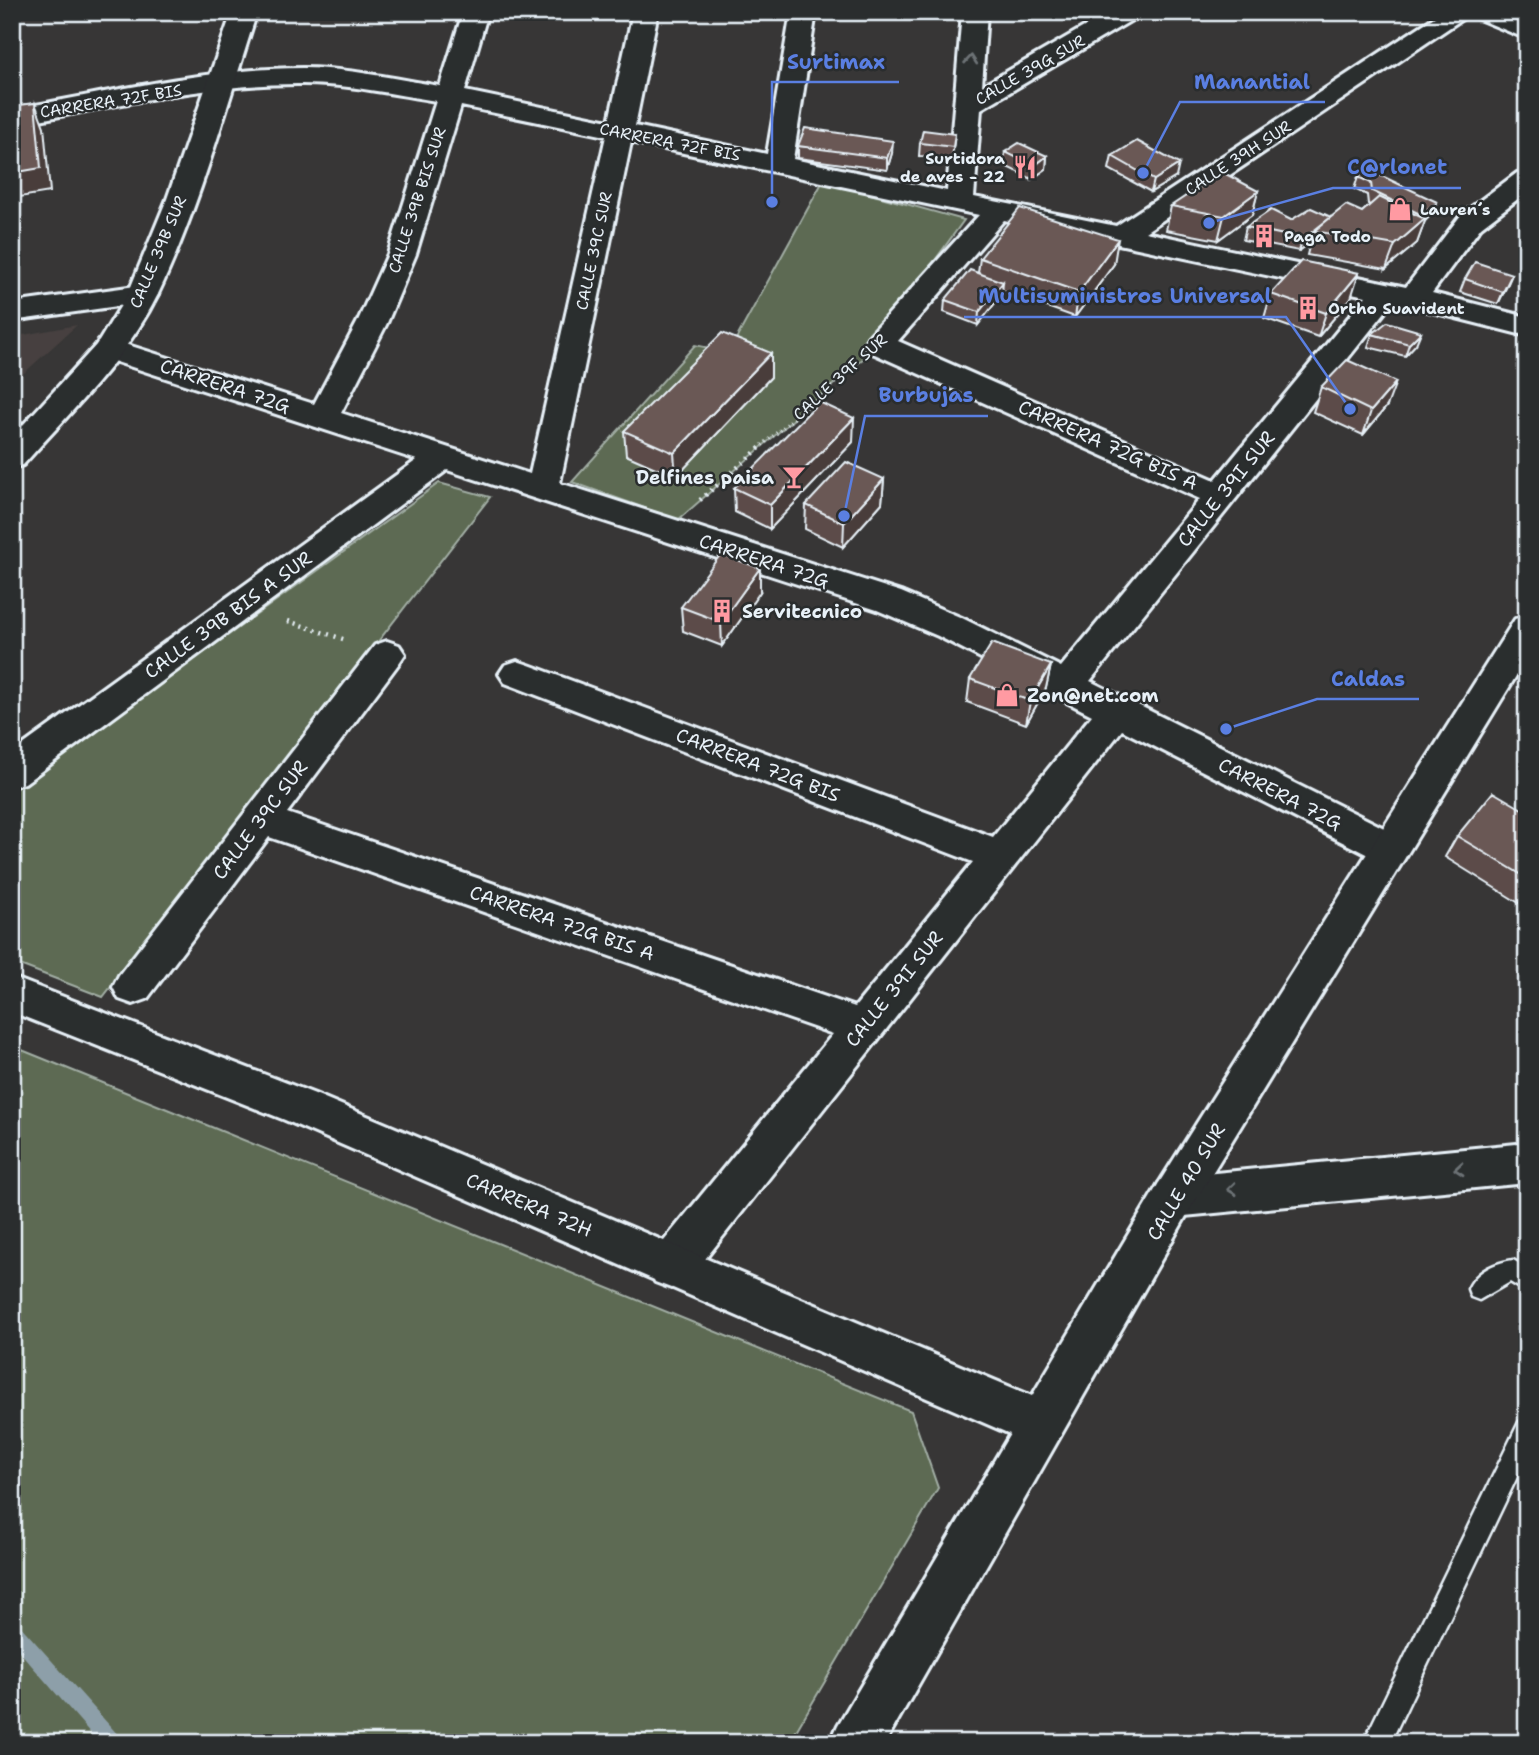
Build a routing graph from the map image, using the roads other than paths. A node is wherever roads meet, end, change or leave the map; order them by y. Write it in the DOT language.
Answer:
graph roads {
  1 [pos="245,12"];
  2 [pos="476,12"];
  3 [pos="646,12"];
  4 [pos="804,12"];
  5 [pos="975,12"];
  6 [pos="1128,12"];
  7 [pos="1459,12"];
  8 [pos="1483,12"];
  9 [pos="1527,32"];
  10 [pos="222,83"];
  11 [pos="451,96"];
  12 [pos="967,106"];
  13 [pos="12,117"];
  14 [pos="620,133"];
  15 [pos="779,164"];
  16 [pos="1527,179"];
  17 [pos="960,202"];
  18 [pos="998,210"];
  19 [pos="1121,235"];
  20 [pos="143,294"];
  21 [pos="1400,294"];
  22 [pos="12,312"];
  23 [pos="1527,327"];
  24 [pos="879,344"];
  25 [pos="109,349"];
  26 [pos="323,418"];
  27 [pos="12,457"];
  28 [pos="443,457"];
  29 [pos="543,489"];
  30 [pos="1221,495"];
  31 [pos="1527,628"];
  32 [pos="387,654"];
  33 [pos="517,674"];
  34 [pos="1066,686"];
  35 [pos="1116,711"];
  36 [pos="12,773"];
  37 [pos="261,819"];
  38 [pos="1389,848"];
  39 [pos="1000,856"];
  40 [pos="133,987"];
  41 [pos="12,994"];
  42 [pos="863,1027"];
  43 [pos="1527,1163"];
  44 [pos="1174,1197"];
  45 [pos="671,1266"];
  46 [pos="1527,1281"];
  47 [pos="1479,1289"];
  48 [pos="1042,1424"];
  49 [pos="1527,1430"];
  50 [pos="856,1743"];
  51 [pos="1376,1743"];
  1 -- 10 [label="street, CALLE 39B SUR"];
  2 -- 11 [label="street, CALLE 39B BIS SUR"];
  3 -- 14 [label="street, CALLE 39C SUR"];
  4 -- 15 [label="street"];
  12 -- 5 [label="street, one-way"];
  6 -- 12 [label="street, CALLE 39G SUR"];
  7 -- 19 [label="street, CALLE 39H SUR"];
  8 -- 9 [label="street"];
  10 -- 11 [label="street, CARRERA 72F BIS"];
  10 -- 13 [label="street, CARRERA 72F BIS"];
  10 -- 20 [label="street, CALLE 39B SUR"];
  11 -- 14 [label="street, CARRERA 72F BIS"];
  11 -- 26 [label="street, CALLE 39B BIS SUR"];
  12 -- 17 [label="street"];
  14 -- 15 [label="street, CARRERA 72F BIS"];
  14 -- 29 [label="street, CALLE 39C SUR"];
  15 -- 17 [label="street, CARRERA 72F BIS"];
  16 -- 21 [label="street, CALLE 39I SUR"];
  17 -- 18 [label="street, CARRERA 72F BIS"];
  18 -- 19 [label="street, CARRERA 72F BIS"];
  18 -- 24 [label="street, CALLE 39F SUR"];
  19 -- 21 [label="street, CARRERA 72F BIS"];
  20 -- 22 [label="street"];
  20 -- 25 [label="street, CALLE 39B SUR"];
  21 -- 23 [label="street, CARRERA 72F BIS"];
  21 -- 30 [label="street, CALLE 39I SUR"];
  24 -- 30 [label="street, CARRERA 72G BIS A"];
  25 -- 26 [label="street, CARRERA 72G"];
  25 -- 27 [label="street, CALLE 39B SUR"];
  26 -- 28 [label="street, CARRERA 72G"];
  28 -- 29 [label="street, CARRERA 72G"];
  28 -- 36 [label="street, CALLE 39B BIS A SUR"];
  29 -- 34 [label="street, CARRERA 72G"];
  30 -- 34 [label="street, CALLE 39I SUR"];
  31 -- 38 [label="street, CALLE 40 SUR"];
  32 -- 37 [label="street, CALLE 39C SUR"];
  33 -- 39 [label="street, CARRERA 72G BIS"];
  34 -- 35 [label="street, CARRERA 72G"];
  35 -- 38 [label="street, CARRERA 72G"];
  35 -- 39 [label="street, CALLE 39I SUR"];
  37 -- 40 [label="street, CALLE 39C SUR"];
  37 -- 42 [label="street, CARRERA 72G BIS A"];
  38 -- 44 [label="street, CALLE 40 SUR"];
  39 -- 42 [label="street, CALLE 39I SUR"];
  41 -- 45 [label="street, CARRERA 72H"];
  42 -- 45 [label="street, CALLE 39I SUR"];
  43 -- 44 [label="street, one-way"];
  44 -- 48 [label="street, CALLE 40 SUR"];
  45 -- 48 [label="street, CARRERA 72H"];
  46 -- 47 [label="lane"];
  48 -- 50 [label="street, CALLE 40 SUR"];
  49 -- 51 [label="lane"];
}
